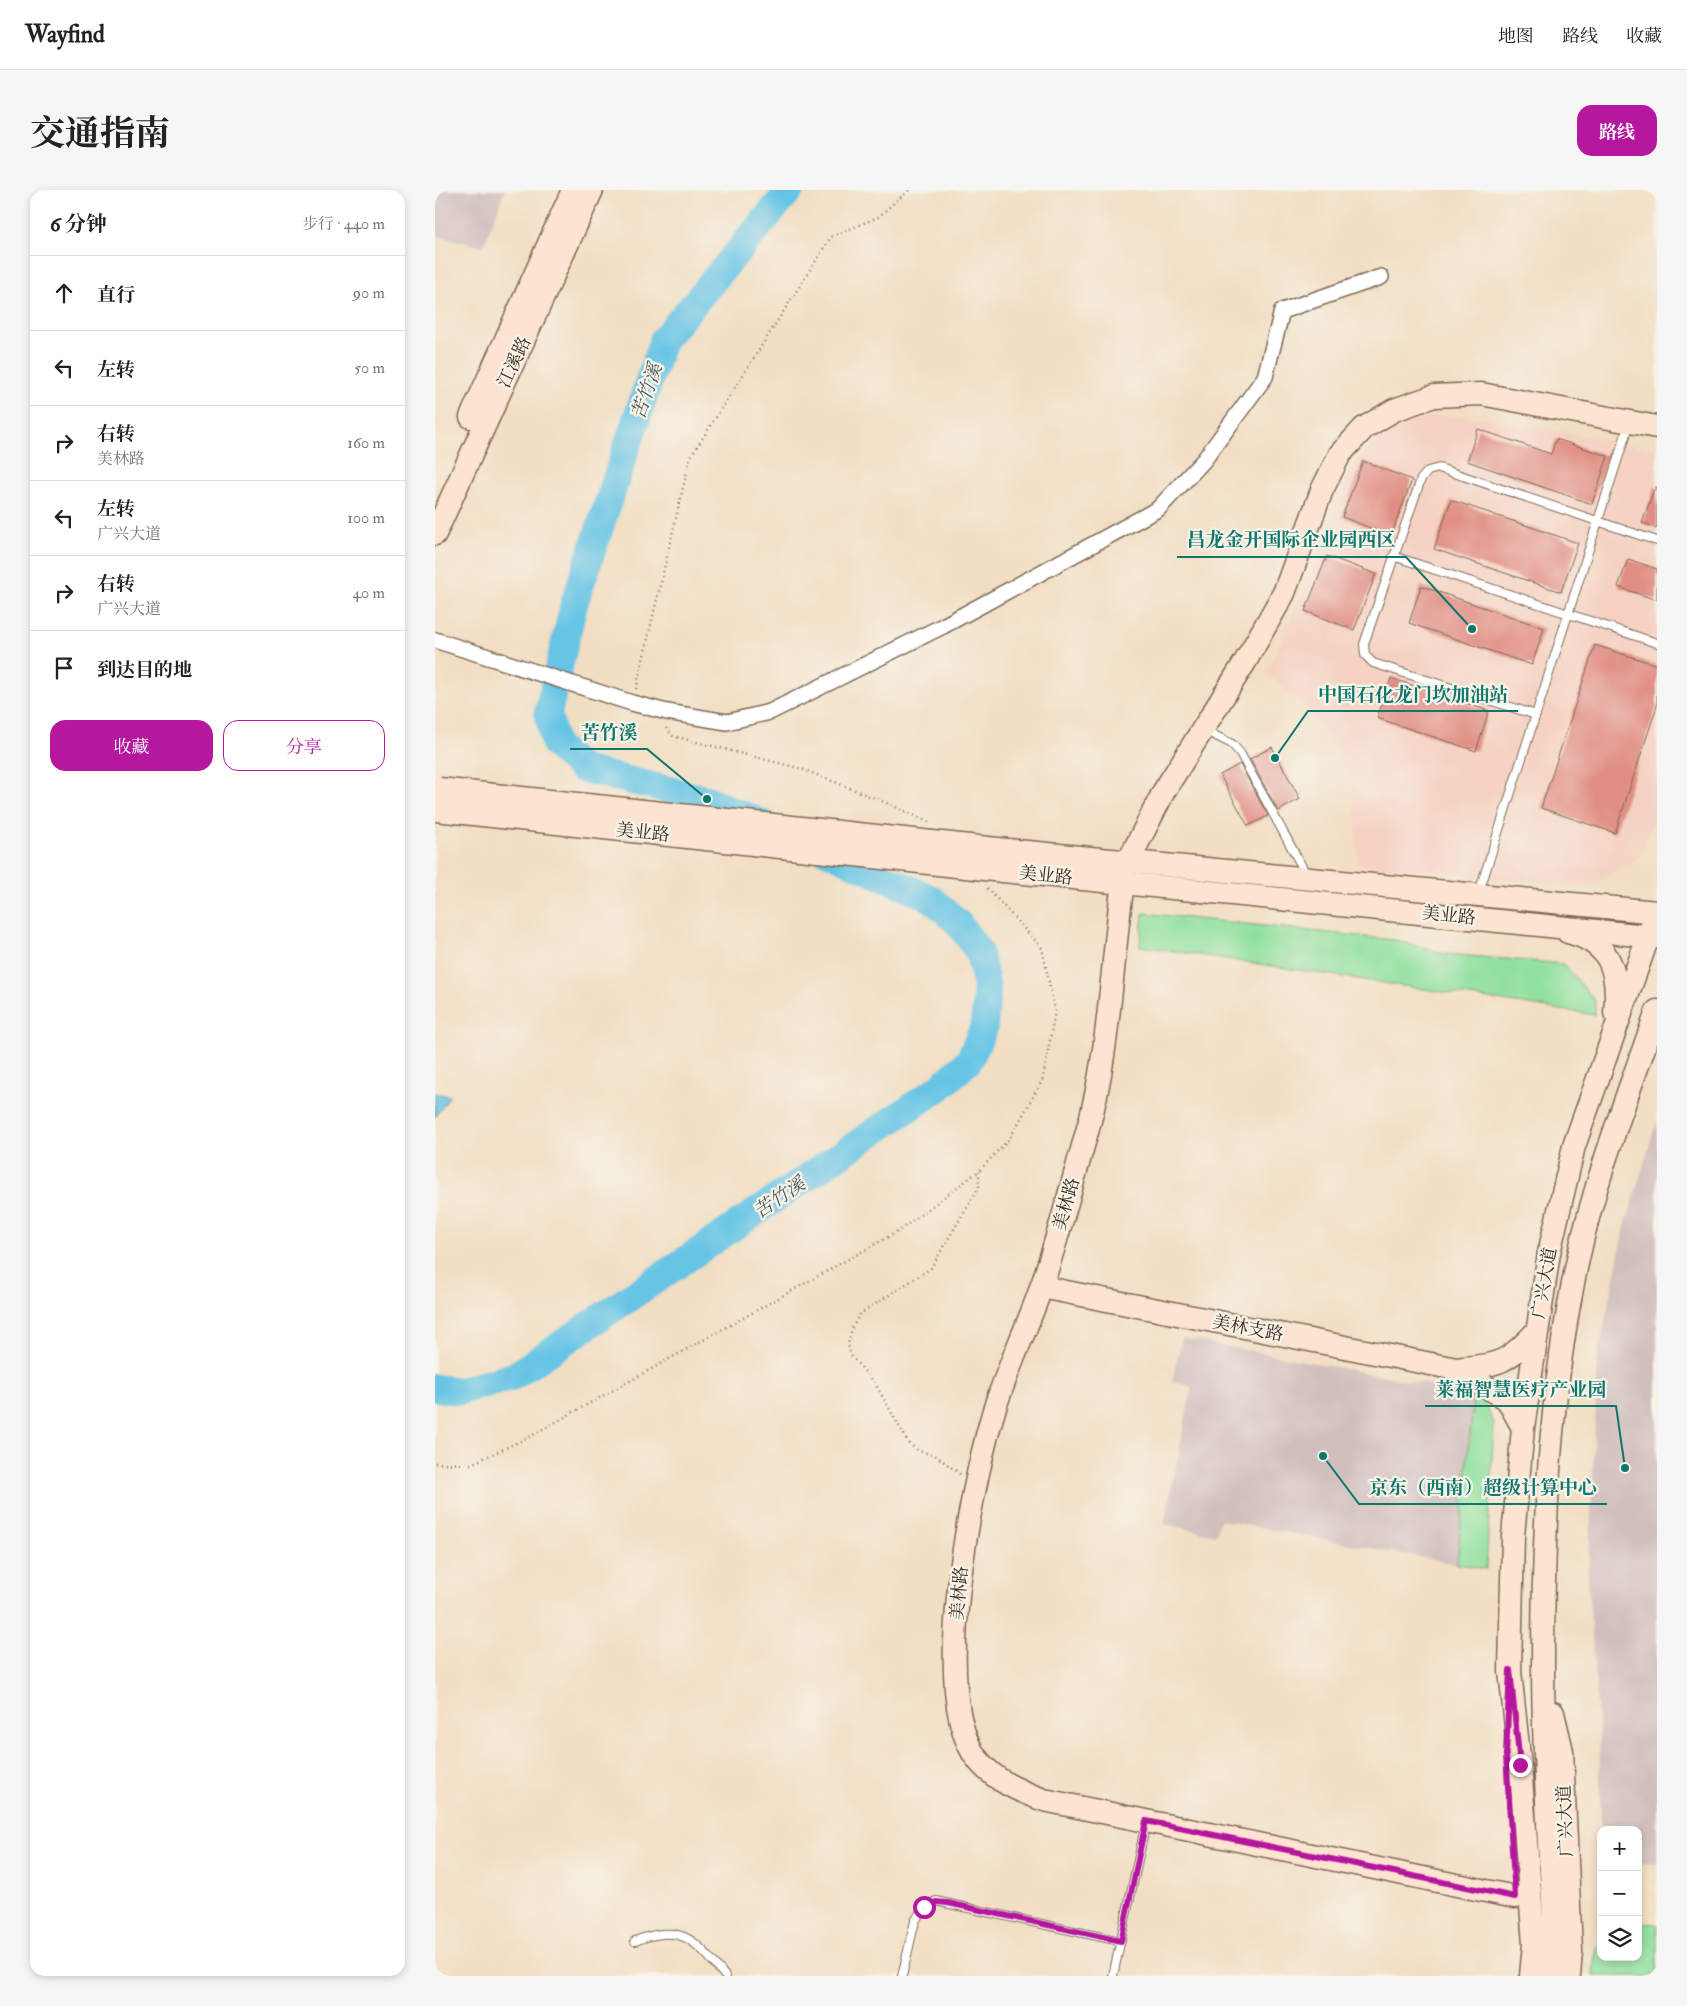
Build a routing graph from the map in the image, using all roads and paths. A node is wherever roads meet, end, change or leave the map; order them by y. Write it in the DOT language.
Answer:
graph roads {
  1 [pos="573,190"];
  2 [pos="593,190"];
  3 [pos="909,190"];
  4 [pos="1381,277"];
  5 [pos="1629,422"];
  6 [pos="1657,427"];
  7 [pos="435,499"];
  8 [pos="1597,521"];
  9 [pos="435,534"];
  10 [pos="1657,541"];
  11 [pos="1393,556"];
  12 [pos="1568,613"];
  13 [pos="435,640"];
  14 [pos="1657,643"];
  15 [pos="632,703"];
  16 [pos="667,712"];
  17 [pos="1536,715"];
  18 [pos="1202,730"];
  19 [pos="437,788"];
  20 [pos="435,810"];
  21 [pos="935,828"];
  22 [pos="1005,860"];
  23 [pos="1126,872"];
  24 [pos="1308,879"];
  25 [pos="986,886"];
  26 [pos="1478,895"];
  27 [pos="1657,912"];
  28 [pos="1536,924"];
  29 [pos="1653,936"];
  30 [pos="1657,1011"];
  31 [pos="1613,1039"];
  32 [pos="1641,1057"];
  33 [pos="979,1171"];
  34 [pos="1041,1287"];
  35 [pos="1536,1332"];
  36 [pos="1456,1369"];
  37 [pos="1523,1428"];
  38 [pos="435,1463"];
  39 [pos="975,1486"];
  40 [pos="1543,1669"];
  41 [pos="1510,1670"];
  42 [pos="1146,1821"];
  43 [pos="1515,1897"];
  44 [pos="635,1941"];
  45 [pos="1121,1941"];
  46 [pos="725,1976"];
  47 [pos="902,1976"];
  48 [pos="1113,1976"];
  49 [pos="1516,1976"];
  50 [pos="1531,1976"];
  51 [pos="1553,1976"];
  52 [pos="1569,1976"];
  1 -- 7 [label="main road, 江溪路"];
  2 -- 9 [label="main road, 江溪路"];
  3 -- 15 [label="path"];
  4 -- 16 [label="street"];
  5 -- 6 [label="main road"];
  5 -- 8 [label="lane"];
  5 -- 18 [label="main road"];
  8 -- 10 [label="lane"];
  8 -- 11 [label="lane"];
  8 -- 12 [label="lane"];
  11 -- 12 [label="lane"];
  11 -- 17 [label="lane"];
  12 -- 14 [label="lane"];
  12 -- 17 [label="lane"];
  13 -- 15 [label="street"];
  15 -- 16 [label="street"];
  16 -- 21 [label="path"];
  17 -- 26 [label="lane"];
  18 -- 23 [label="main road"];
  18 -- 24 [label="lane"];
  19 -- 22 [label="main road, 美业路, bridge"];
  20 -- 22 [label="main road, 美业路, bridge"];
  22 -- 23 [label="main road, 美业路"];
  23 -- 24 [label="main road, 美业路"];
  23 -- 28 [label="main road, 美业路"];
  23 -- 34 [label="main road, 美林路"];
  24 -- 26 [label="main road, 美业路"];
  25 -- 33 [label="path"];
  26 -- 27 [label="main road, 美业路"];
  27 -- 29 [label="main road, 广兴大道"];
  28 -- 29 [label="main road, 美业路"];
  28 -- 31 [label="main road"];
  29 -- 31 [label="main road, 广兴大道"];
  30 -- 32 [label="main road, 广兴大道"];
  31 -- 32 [label="main road"];
  31 -- 35 [label="main road, 广兴大道"];
  32 -- 40 [label="main road, 广兴大道"];
  33 -- 38 [label="path"];
  33 -- 39 [label="path"];
  34 -- 36 [label="main road, 美林支路"];
  34 -- 39 [label="main road, 美林路"];
  35 -- 36 [label="main road"];
  35 -- 37 [label="main road, 广兴大道"];
  36 -- 37 [label="main road"];
  37 -- 41 [label="main road, 广兴大道"];
  39 -- 42 [label="main road, 美林路"];
  40 -- 51 [label="main road, 广兴大道"];
  40 -- 52 [label="main road, 广兴大道"];
  41 -- 43 [label="main road, 广兴大道"];
  41 -- 50 [label="main road, 广兴大道"];
  42 -- 43 [label="main road, 美林路"];
  42 -- 45 [label="lane"];
  43 -- 49 [label="main road, 广兴大道"];
  44 -- 46 [label="lane"];
  45 -- 47 [label="lane"];
  45 -- 48 [label="lane"];
}
